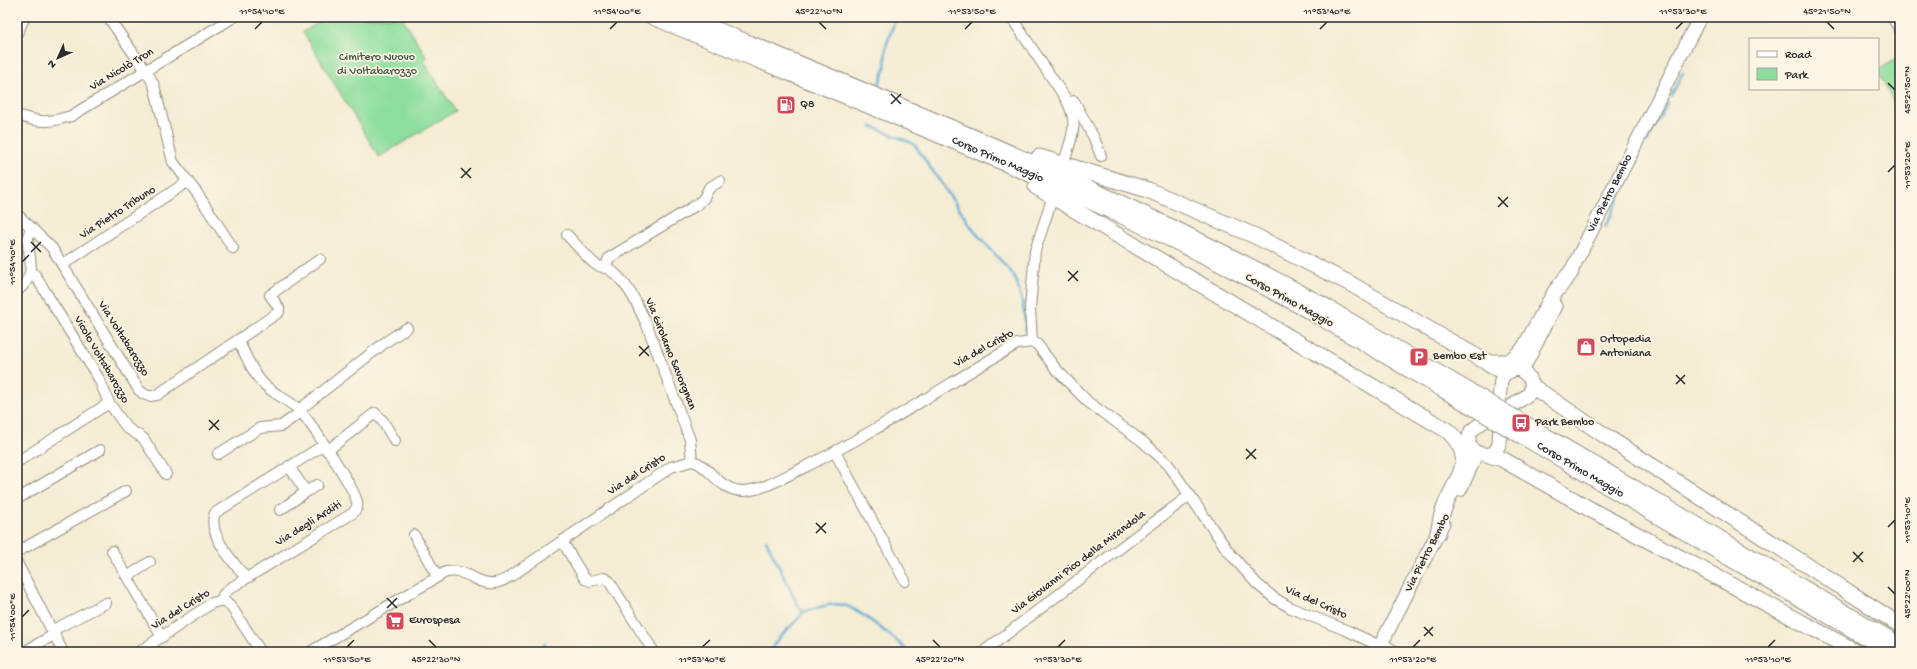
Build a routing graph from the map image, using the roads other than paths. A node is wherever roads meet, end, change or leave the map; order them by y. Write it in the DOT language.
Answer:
graph roads {
  1 [pos="25,17"];
  2 [pos="108,17"];
  3 [pos="234,17"];
  4 [pos="653,17"];
  5 [pos="686,17"];
  6 [pos="1011,17"];
  7 [pos="1700,17"];
  8 [pos="1892,17"];
  9 [pos="1900,30"];
  10 [pos="17,33"];
  11 [pos="1026,40"];
  12 [pos="146,70"];
  13 [pos="17,115"];
  14 [pos="951,128"];
  15 [pos="977,152"];
  16 [pos="1066,156"];
  17 [pos="1100,156"];
  18 [pos="720,181"];
  19 [pos="187,182"];
  20 [pos="1050,205"];
  21 [pos="17,214"];
  22 [pos="32,228"];
  23 [pos="567,235"];
  24 [pos="233,248"];
  25 [pos="320,259"];
  26 [pos="62,265"];
  27 [pos="605,268"];
  28 [pos="1571,272"];
  29 [pos="31,273"];
  30 [pos="17,291"];
  31 [pos="1321,310"];
  32 [pos="407,328"];
  33 [pos="238,341"];
  34 [pos="1032,342"];
  35 [pos="1486,362"];
  36 [pos="1516,371"];
  37 [pos="1532,386"];
  38 [pos="109,403"];
  39 [pos="300,411"];
  40 [pos="1448,431"];
  41 [pos="1469,440"];
  42 [pos="395,441"];
  43 [pos="325,448"];
  44 [pos="100,450"];
  45 [pos="835,452"];
  46 [pos="218,454"];
  47 [pos="1483,454"];
  48 [pos="692,461"];
  49 [pos="17,462"];
  50 [pos="289,466"];
  51 [pos="166,474"];
  52 [pos="317,485"];
  53 [pos="126,491"];
  54 [pos="306,492"];
  55 [pos="1190,495"];
  56 [pos="17,499"];
  57 [pos="280,510"];
  58 [pos="1679,521"];
  59 [pos="1438,533"];
  60 [pos="414,535"];
  61 [pos="562,541"];
  62 [pos="112,551"];
  63 [pos="17,552"];
  64 [pos="150,562"];
  65 [pos="17,563"];
  66 [pos="437,576"];
  67 [pos="127,577"];
  68 [pos="246,578"];
  69 [pos="905,581"];
  70 [pos="223,600"];
  71 [pos="106,603"];
  72 [pos="1900,625"];
  73 [pos="54,632"];
  74 [pos="162,638"];
  75 [pos="1900,645"];
  76 [pos="1379,647"];
  77 [pos="24,652"];
  78 [pos="63,652"];
  79 [pos="139,652"];
  80 [pos="261,652"];
  81 [pos="310,652"];
  82 [pos="654,652"];
  83 [pos="983,652"];
  84 [pos="1396,652"];
  85 [pos="1857,652"];
  86 [pos="1891,652"];
  1 -- 10 [label="street"];
  2 -- 12 [label="street"];
  3 -- 12 [label="street, Via Nicolò Tron"];
  4 -- 15 [label="highway, Corso Primo Maggio"];
  5 -- 14 [label="highway, Corso Primo Maggio"];
  6 -- 11 [label="street"];
  7 -- 28 [label="main road, Via Pietro Bembo"];
  8 -- 9 [label="street"];
  11 -- 16 [label="street"];
  11 -- 17 [label="street"];
  12 -- 13 [label="street, Via Nicolò Tron"];
  12 -- 19 [label="street"];
  14 -- 31 [label="highway, Corso Primo Maggio"];
  14 -- 35 [label="highway"];
  15 -- 31 [label="highway, Corso Primo Maggio"];
  15 -- 40 [label="highway"];
  18 -- 27 [label="street"];
  19 -- 24 [label="street"];
  19 -- 26 [label="street, Via Pietro Tribuno"];
  20 -- 34 [label="street"];
  21 -- 22 [label="street, Via Voltabarozzo"];
  22 -- 26 [label="street, Via Voltabarozzo"];
  22 -- 29 [label="street"];
  23 -- 27 [label="street, Via Girolamo Savorgnan"];
  25 -- 33 [label="street, Via Voltabarozzo"];
  26 -- 33 [label="street, Via Voltabarozzo"];
  27 -- 48 [label="street, Via Girolamo Savorgnan"];
  28 -- 35 [label="highway"];
  28 -- 36 [label="main road, Via Pietro Bembo"];
  29 -- 30 [label="street"];
  29 -- 38 [label="street, Vicolo Voltabarozzo"];
  31 -- 58 [label="highway, Corso Primo Maggio, bridge"];
  32 -- 39 [label="street"];
  33 -- 39 [label="street, Via degli Arditi"];
  34 -- 45 [label="street, Via del Cristo"];
  34 -- 55 [label="street, Via del Cristo"];
  35 -- 36 [label="highway"];
  36 -- 37 [label="main road"];
  36 -- 41 [label="main road, Via Pietro Bembo"];
  37 -- 47 [label="main road, Via Pietro Bembo"];
  37 -- 72 [label="highway"];
  38 -- 49 [label="street"];
  38 -- 51 [label="street, Vicolo Voltabarozzo"];
  39 -- 43 [label="street, Via degli Arditi"];
  39 -- 46 [label="street"];
  40 -- 41 [label="highway"];
  40 -- 59 [label="highway"];
  41 -- 47 [label="main road"];
  42 -- 43 [label="street"];
  43 -- 50 [label="street"];
  43 -- 68 [label="street, Via degli Arditi"];
  44 -- 56 [label="street"];
  45 -- 48 [label="street, Via del Cristo"];
  45 -- 69 [label="street"];
  47 -- 59 [label="main road, Via Pietro Bembo"];
  47 -- 85 [label="highway"];
  48 -- 61 [label="street, Via del Cristo"];
  50 -- 54 [label="street"];
  50 -- 68 [label="street"];
  52 -- 54 [label="street"];
  53 -- 63 [label="street"];
  54 -- 57 [label="street"];
  55 -- 76 [label="street, Via del Cristo"];
  55 -- 83 [label="street, Via Giovanni Pico della Mirandola"];
  58 -- 75 [label="highway, Corso Primo Maggio"];
  58 -- 86 [label="highway, Corso Primo Maggio"];
  59 -- 76 [label="main road, Via Pietro Bembo"];
  60 -- 66 [label="street"];
  61 -- 66 [label="street, Via del Cristo"];
  61 -- 82 [label="street"];
  62 -- 67 [label="street"];
  64 -- 67 [label="street"];
  65 -- 73 [label="street"];
  66 -- 81 [label="street, Via del Cristo"];
  67 -- 74 [label="street"];
  68 -- 70 [label="street, Via degli Arditi"];
  70 -- 74 [label="street, Via del Cristo"];
  70 -- 80 [label="street, Via del Cristo"];
  71 -- 73 [label="street"];
  73 -- 77 [label="street"];
  73 -- 78 [label="street"];
  74 -- 79 [label="street, Via del Cristo"];
  76 -- 84 [label="street, Via del Cristo"];
}
